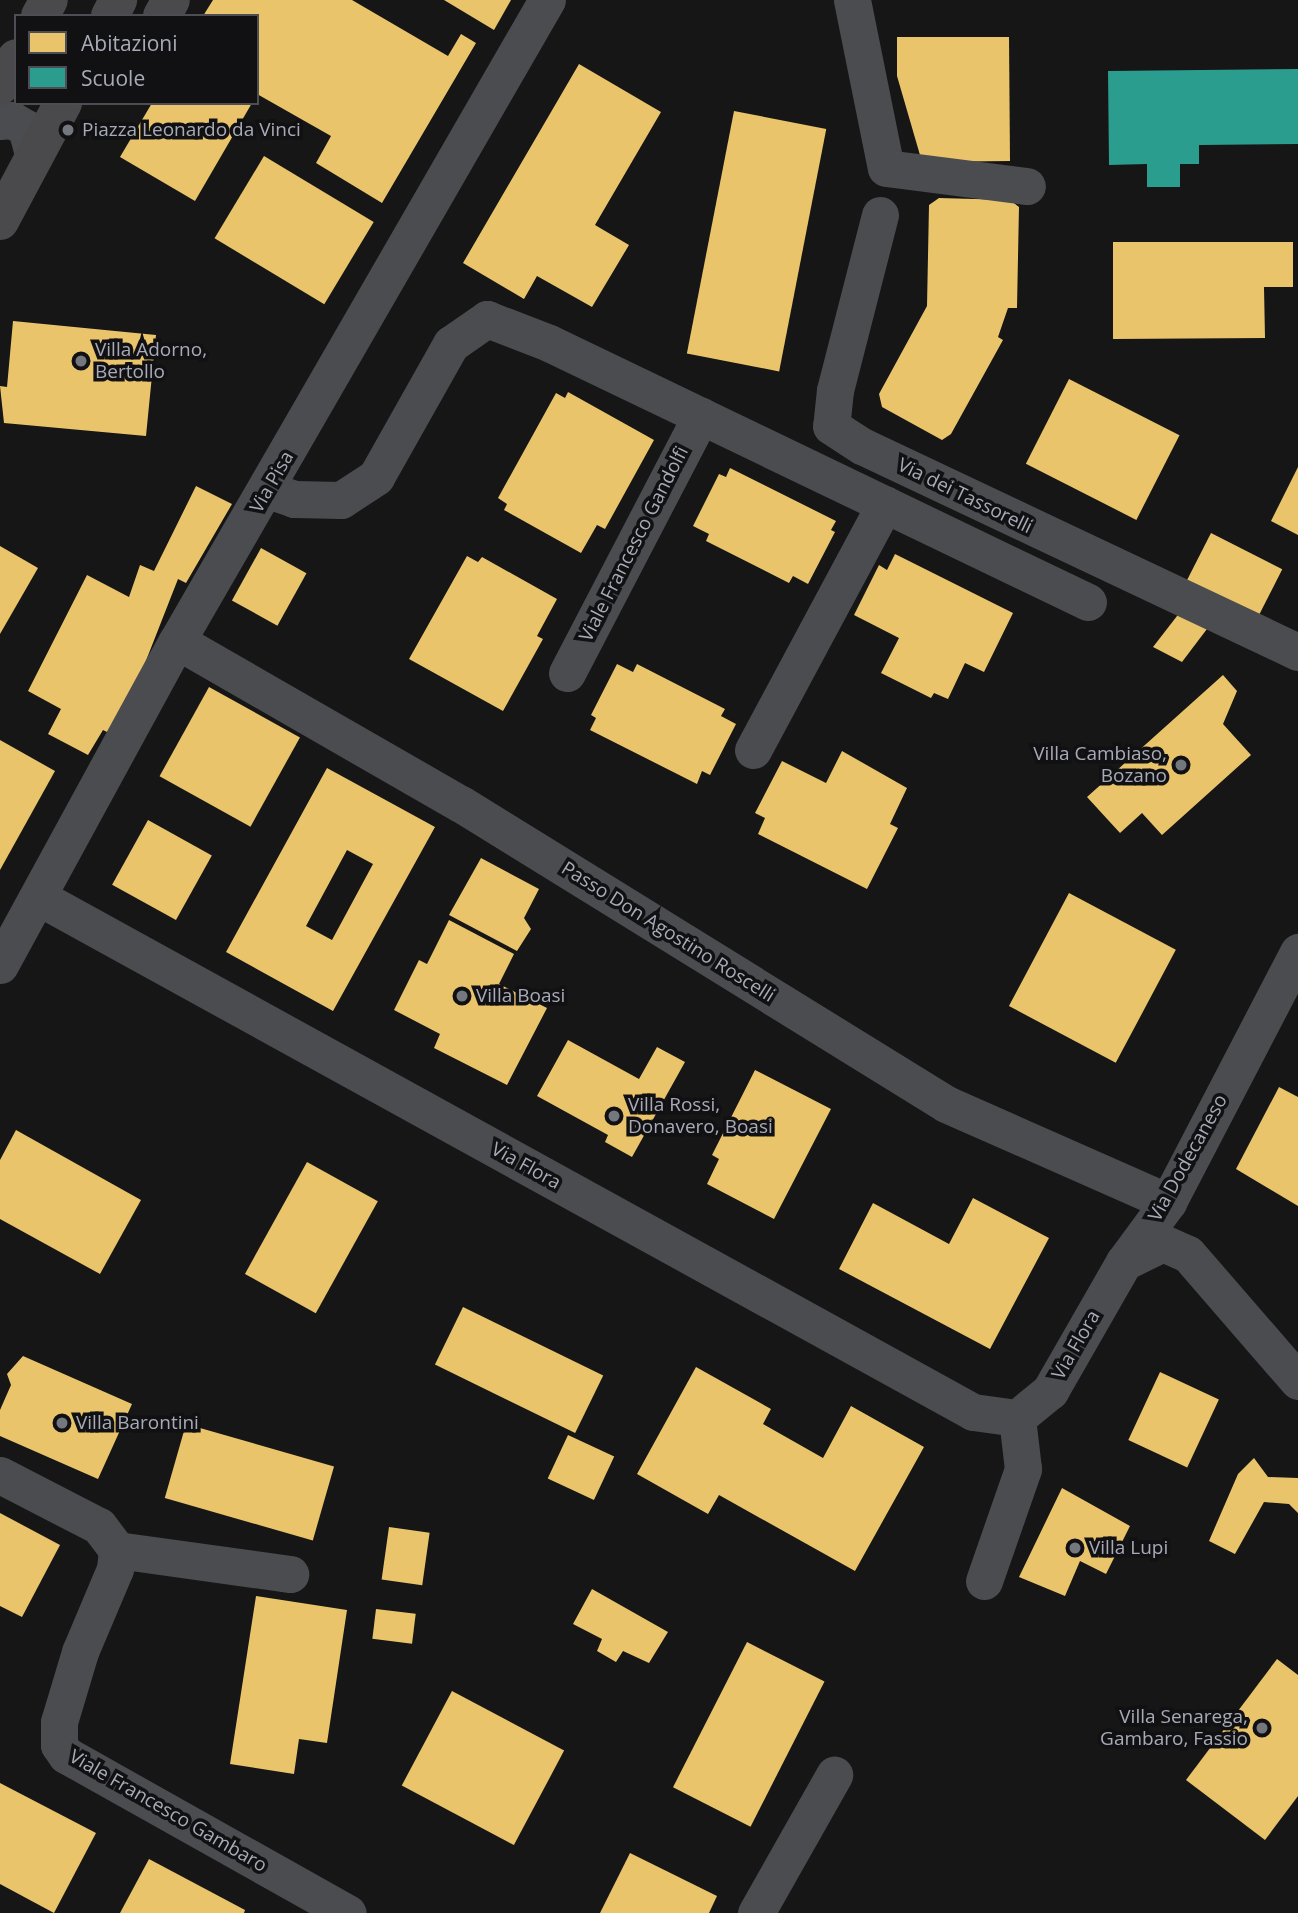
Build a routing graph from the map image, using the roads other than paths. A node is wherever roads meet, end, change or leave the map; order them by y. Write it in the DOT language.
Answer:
graph roads {
  1 [pos="547,0"];
  2 [pos="852,0"];
  3 [pos="14,62"];
  4 [pos="0,86"];
  5 [pos="62,105"];
  6 [pos="80,105"];
  7 [pos="0,121"];
  8 [pos="19,180"];
  9 [pos="1027,186"];
  10 [pos="880,215"];
  11 [pos="701,416"];
  12 [pos="268,490"];
  13 [pos="885,504"];
  14 [pos="1088,602"];
  15 [pos="177,641"];
  16 [pos="1298,652"];
  17 [pos="567,673"];
  18 [pos="753,750"];
  19 [pos="40,898"];
  20 [pos="1298,952"];
  21 [pos="0,965"];
  22 [pos="1168,1202"];
  23 [pos="1125,1262"];
  24 [pos="1298,1381"];
  25 [pos="1017,1418"];
  26 [pos="0,1475"];
  27 [pos="117,1550"];
  28 [pos="290,1574"];
  29 [pos="984,1581"];
  30 [pos="834,1775"];
  31 [pos="348,1913"];
  32 [pos="756,1913"];
  1 -- 12 [label="street, Via Pisa"];
  2 -- 9 [label="street"];
  3 -- 4 [label="main road"];
  5 -- 8 [label="main road"];
  6 -- 8 [label="main road"];
  7 -- 8 [label="street"];
  10 -- 16 [label="street, Via dei Tassorelli"];
  11 -- 12 [label="street"];
  11 -- 13 [label="street"];
  11 -- 17 [label="street, Viale Francesco Gandolfi"];
  12 -- 15 [label="street, Via Pisa"];
  13 -- 14 [label="street"];
  13 -- 18 [label="street"];
  15 -- 19 [label="street, Via Pisa"];
  15 -- 22 [label="street, Passo Don Agostino Roscelli"];
  19 -- 21 [label="street, Via Pisa"];
  19 -- 25 [label="street, Via Flora"];
  20 -- 22 [label="street, Via Dodecaneso"];
  22 -- 23 [label="street, Via Dodecaneso"];
  23 -- 24 [label="street, Via Dodecaneso"];
  23 -- 25 [label="street, Via Flora"];
  25 -- 29 [label="street"];
  26 -- 27 [label="street"];
  27 -- 28 [label="street"];
  27 -- 31 [label="street, Viale Francesco Gambaro"];
  30 -- 32 [label="street"];
}
